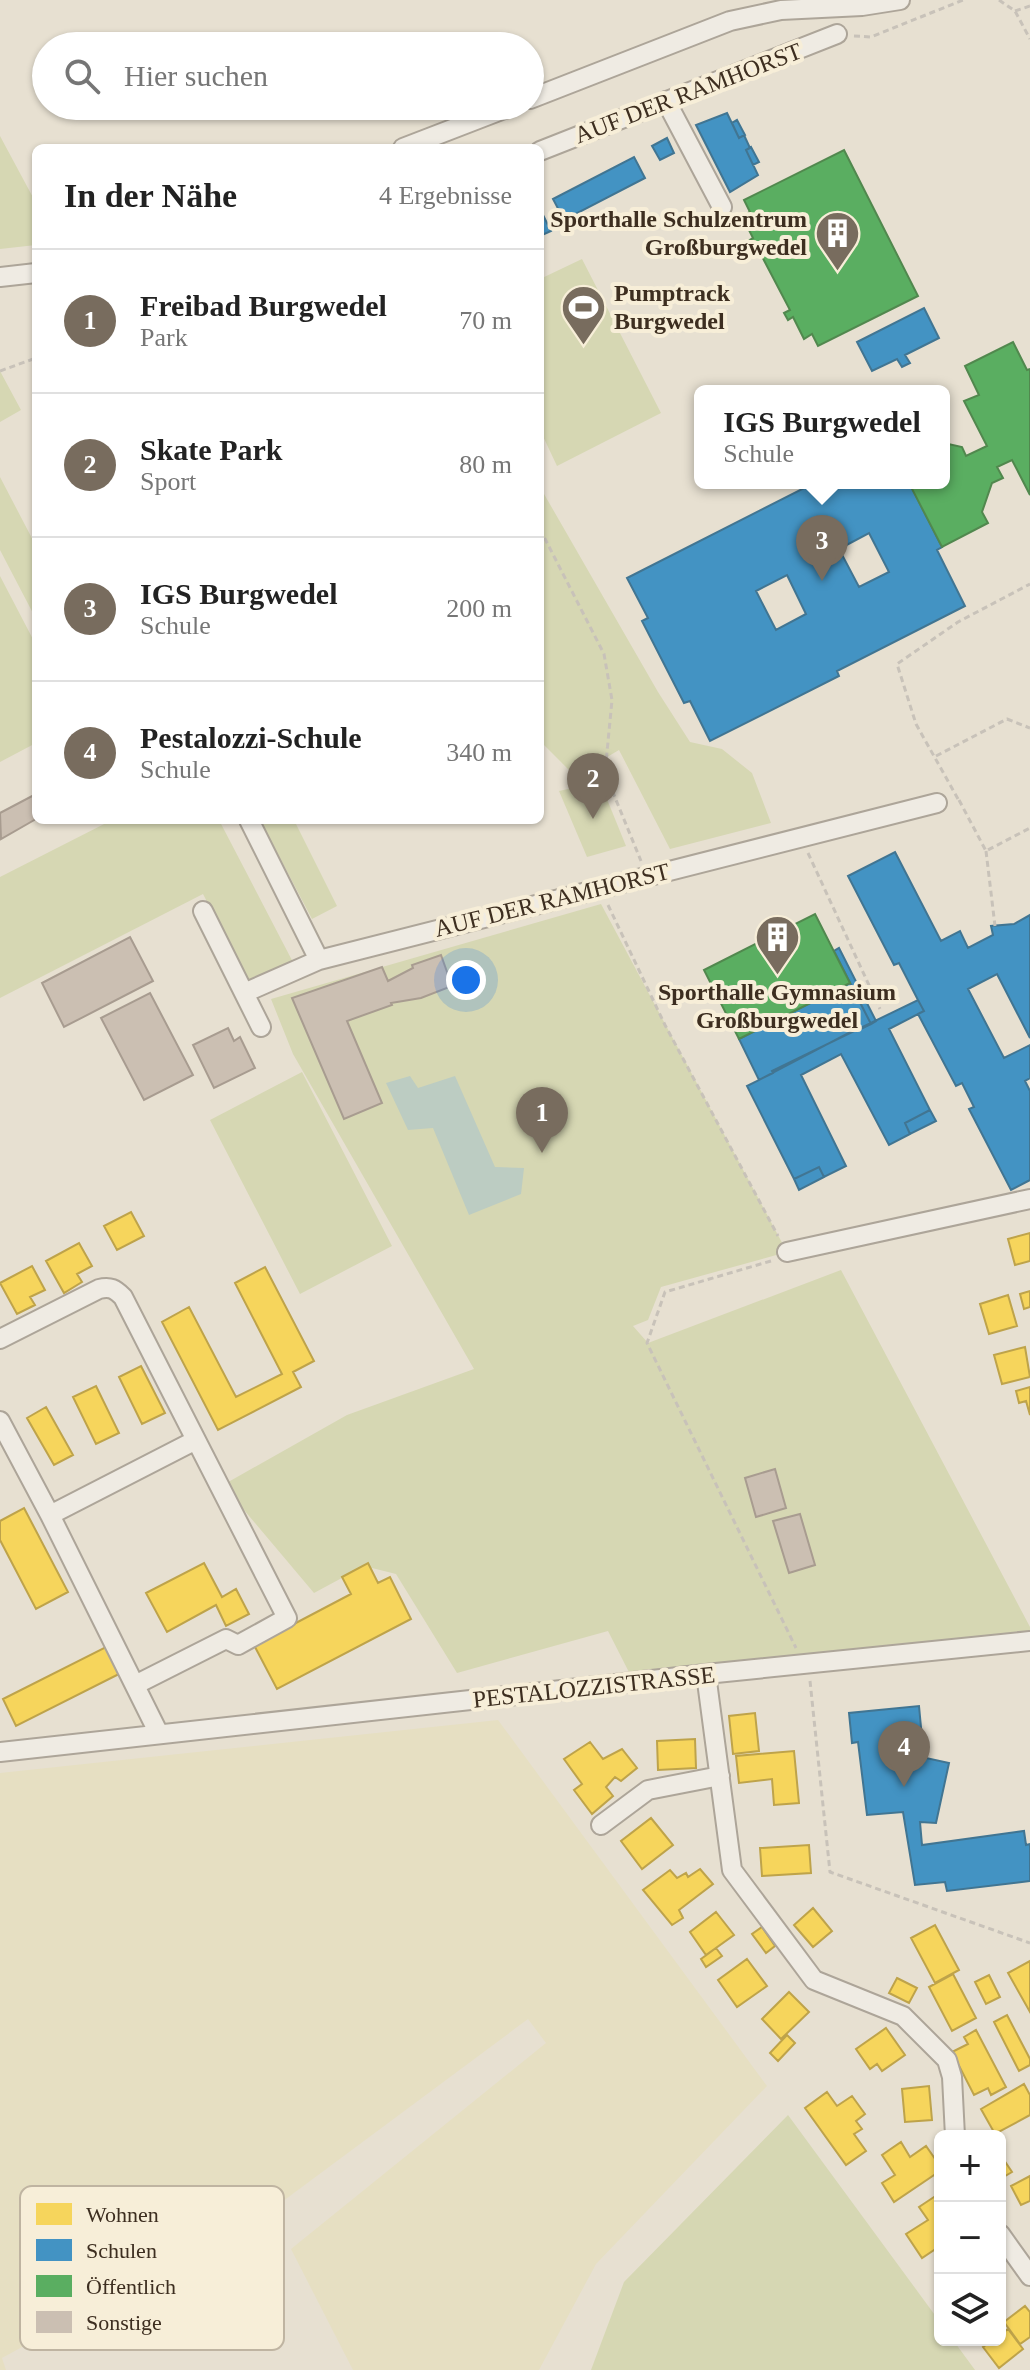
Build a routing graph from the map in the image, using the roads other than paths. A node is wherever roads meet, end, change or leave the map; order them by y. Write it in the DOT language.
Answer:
graph roads {
  1 [pos="900,0"];
  2 [pos="837,34"];
  3 [pos="544,94"];
  4 [pos="666,101"];
  5 [pos="476,120"];
  6 [pos="413,144"];
  7 [pos="544,149"];
  8 [pos="722,207"];
  9 [pos="32,273"];
  10 [pos="0,277"];
  11 [pos="937,803"];
  12 [pos="251,824"];
  13 [pos="203,911"];
  14 [pos="319,960"];
  15 [pos="244,993"];
  16 [pos="261,1027"];
  17 [pos="1030,1199"];
  18 [pos="787,1252"];
  19 [pos="0,1339"];
  20 [pos="0,1421"];
  21 [pos="196,1440"];
  22 [pos="50,1515"];
  23 [pos="1030,1641"];
  24 [pos="706,1674"];
  25 [pos="135,1685"];
  26 [pos="159,1734"];
  27 [pos="0,1752"];
  28 [pos="720,1776"];
  29 [pos="601,1825"];
  30 [pos="955,2130"];
  31 [pos="1006,2242"];
  32 [pos="1030,2276"];
  1 -- 3 [label="street, AUF DER RAMHORST"];
  2 -- 4 [label="street, AUF DER RAMHORST"];
  4 -- 7 [label="street, AUF DER RAMHORST"];
  4 -- 8 [label="street"];
  5 -- 6 [label="street"];
  9 -- 10 [label="street"];
  11 -- 14 [label="street, AUF DER RAMHORST"];
  12 -- 14 [label="street"];
  13 -- 15 [label="street"];
  14 -- 15 [label="street, AUF DER RAMHORST"];
  15 -- 16 [label="street"];
  17 -- 18 [label="street"];
  19 -- 21 [label="street"];
  20 -- 22 [label="street"];
  21 -- 22 [label="street"];
  21 -- 25 [label="street"];
  22 -- 25 [label="street"];
  23 -- 24 [label="street, PESTALOZZISTRASSE"];
  24 -- 26 [label="street, PESTALOZZISTRASSE"];
  24 -- 28 [label="street"];
  25 -- 26 [label="street"];
  26 -- 27 [label="street, PESTALOZZISTRASSE"];
  28 -- 29 [label="street"];
  28 -- 30 [label="street"];
  31 -- 32 [label="street"];
}
